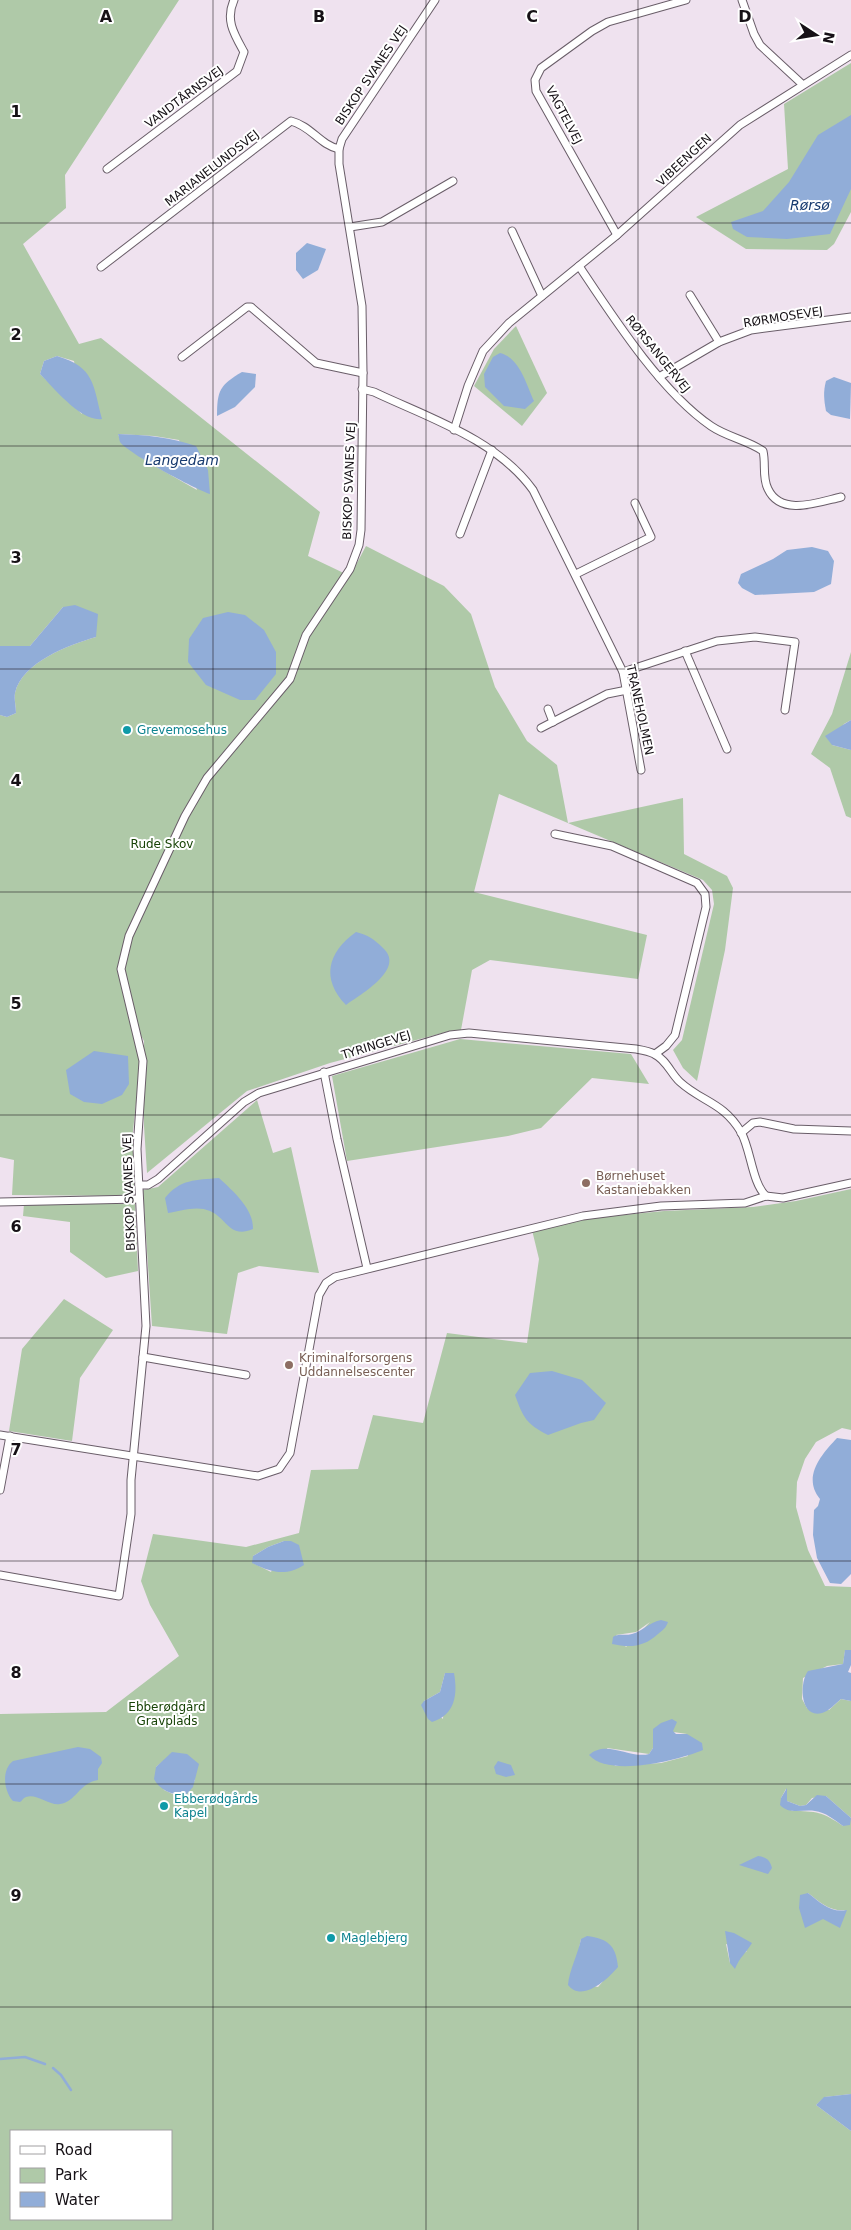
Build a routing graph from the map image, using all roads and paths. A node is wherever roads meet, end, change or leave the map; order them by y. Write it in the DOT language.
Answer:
graph roads {
  1 [pos="234,0"];
  2 [pos="435,0"];
  3 [pos="686,0"];
  4 [pos="742,0"];
  5 [pos="851,55"];
  6 [pos="802,84"];
  7 [pos="339,149"];
  8 [pos="107,169"];
  9 [pos="452,181"];
  10 [pos="350,227"];
  11 [pos="512,231"];
  12 [pos="617,235"];
  13 [pos="579,266"];
  14 [pos="101,267"];
  15 [pos="690,295"];
  16 [pos="542,296"];
  17 [pos="851,317"];
  18 [pos="719,342"];
  19 [pos="182,357"];
  20 [pos="363,373"];
  21 [pos="659,377"];
  22 [pos="362,389"];
  23 [pos="454,430"];
  24 [pos="492,450"];
  25 [pos="841,496"];
  26 [pos="635,503"];
  27 [pos="460,534"];
  28 [pos="576,574"];
  29 [pos="686,651"];
  30 [pos="623,672"];
  31 [pos="627,690"];
  32 [pos="548,709"];
  33 [pos="785,710"];
  34 [pos="553,722"];
  35 [pos="541,728"];
  36 [pos="727,749"];
  37 [pos="641,770"];
  38 [pos="555,834"];
  39 [pos="655,1054"];
  40 [pos="324,1072"];
  41 [pos="851,1131"];
  42 [pos="741,1133"];
  43 [pos="851,1183"];
  44 [pos="139,1185"];
  45 [pos="766,1196"];
  46 [pos="139,1199"];
  47 [pos="0,1202"];
  48 [pos="367,1268"];
  49 [pos="143,1357"];
  50 [pos="246,1375"];
  51 [pos="0,1435"];
  52 [pos="10,1436"];
  53 [pos="133,1457"];
  54 [pos="0,1490"];
  55 [pos="0,1575"];
  1 -- 8 [label="street, VANDTÅRNSVEJ"];
  2 -- 7 [label="street, BISKOP SVANES VEJ"];
  3 -- 12 [label="street, VAGTELVEJ"];
  4 -- 6 [label="street"];
  5 -- 6 [label="street, VIBEENGEN"];
  6 -- 12 [label="street, VIBEENGEN"];
  7 -- 10 [label="street, BISKOP SVANES VEJ"];
  7 -- 14 [label="street, MARIANELUNDSVEJ"];
  9 -- 10 [label="street"];
  10 -- 20 [label="street, BISKOP SVANES VEJ"];
  11 -- 16 [label="street"];
  12 -- 13 [label="street, VIBEENGEN"];
  13 -- 16 [label="street, VIBEENGEN"];
  13 -- 21 [label="street, RØRSANGERVEJ"];
  15 -- 18 [label="street"];
  16 -- 23 [label="street, VIBEENGEN"];
  17 -- 18 [label="street, RØRMOSEVEJ"];
  18 -- 21 [label="street, RØRMOSEVEJ"];
  19 -- 20 [label="street"];
  20 -- 22 [label="street, BISKOP SVANES VEJ"];
  21 -- 25 [label="street, RØRSANGERVEJ"];
  22 -- 23 [label="street, TRANEHOLMEN"];
  22 -- 44 [label="street, BISKOP SVANES VEJ"];
  23 -- 24 [label="street, TRANEHOLMEN"];
  24 -- 27 [label="street"];
  24 -- 28 [label="street, TRANEHOLMEN"];
  26 -- 28 [label="street"];
  28 -- 30 [label="street, TRANEHOLMEN"];
  29 -- 30 [label="street"];
  29 -- 33 [label="street"];
  29 -- 36 [label="street"];
  30 -- 31 [label="street, TRANEHOLMEN"];
  31 -- 34 [label="street"];
  31 -- 37 [label="street, TRANEHOLMEN"];
  32 -- 34 [label="street"];
  34 -- 35 [label="street"];
  38 -- 39 [label="street"];
  39 -- 40 [label="street, TYRINGEVEJ"];
  39 -- 42 [label="street"];
  40 -- 44 [label="street, TYRINGEVEJ"];
  40 -- 48 [label="street"];
  41 -- 42 [label="street"];
  42 -- 45 [label="street"];
  43 -- 45 [label="street"];
  44 -- 46 [label="street, BISKOP SVANES VEJ"];
  45 -- 48 [label="street"];
  46 -- 47 [label="street"];
  46 -- 49 [label="street, BISKOP SVANES VEJ"];
  48 -- 53 [label="street"];
  49 -- 50 [label="street"];
  49 -- 53 [label="street, BISKOP SVANES VEJ"];
  51 -- 52 [label="street"];
  52 -- 53 [label="street"];
  52 -- 54 [label="street"];
  53 -- 55 [label="street, BISKOP SVANES VEJ"];
}
